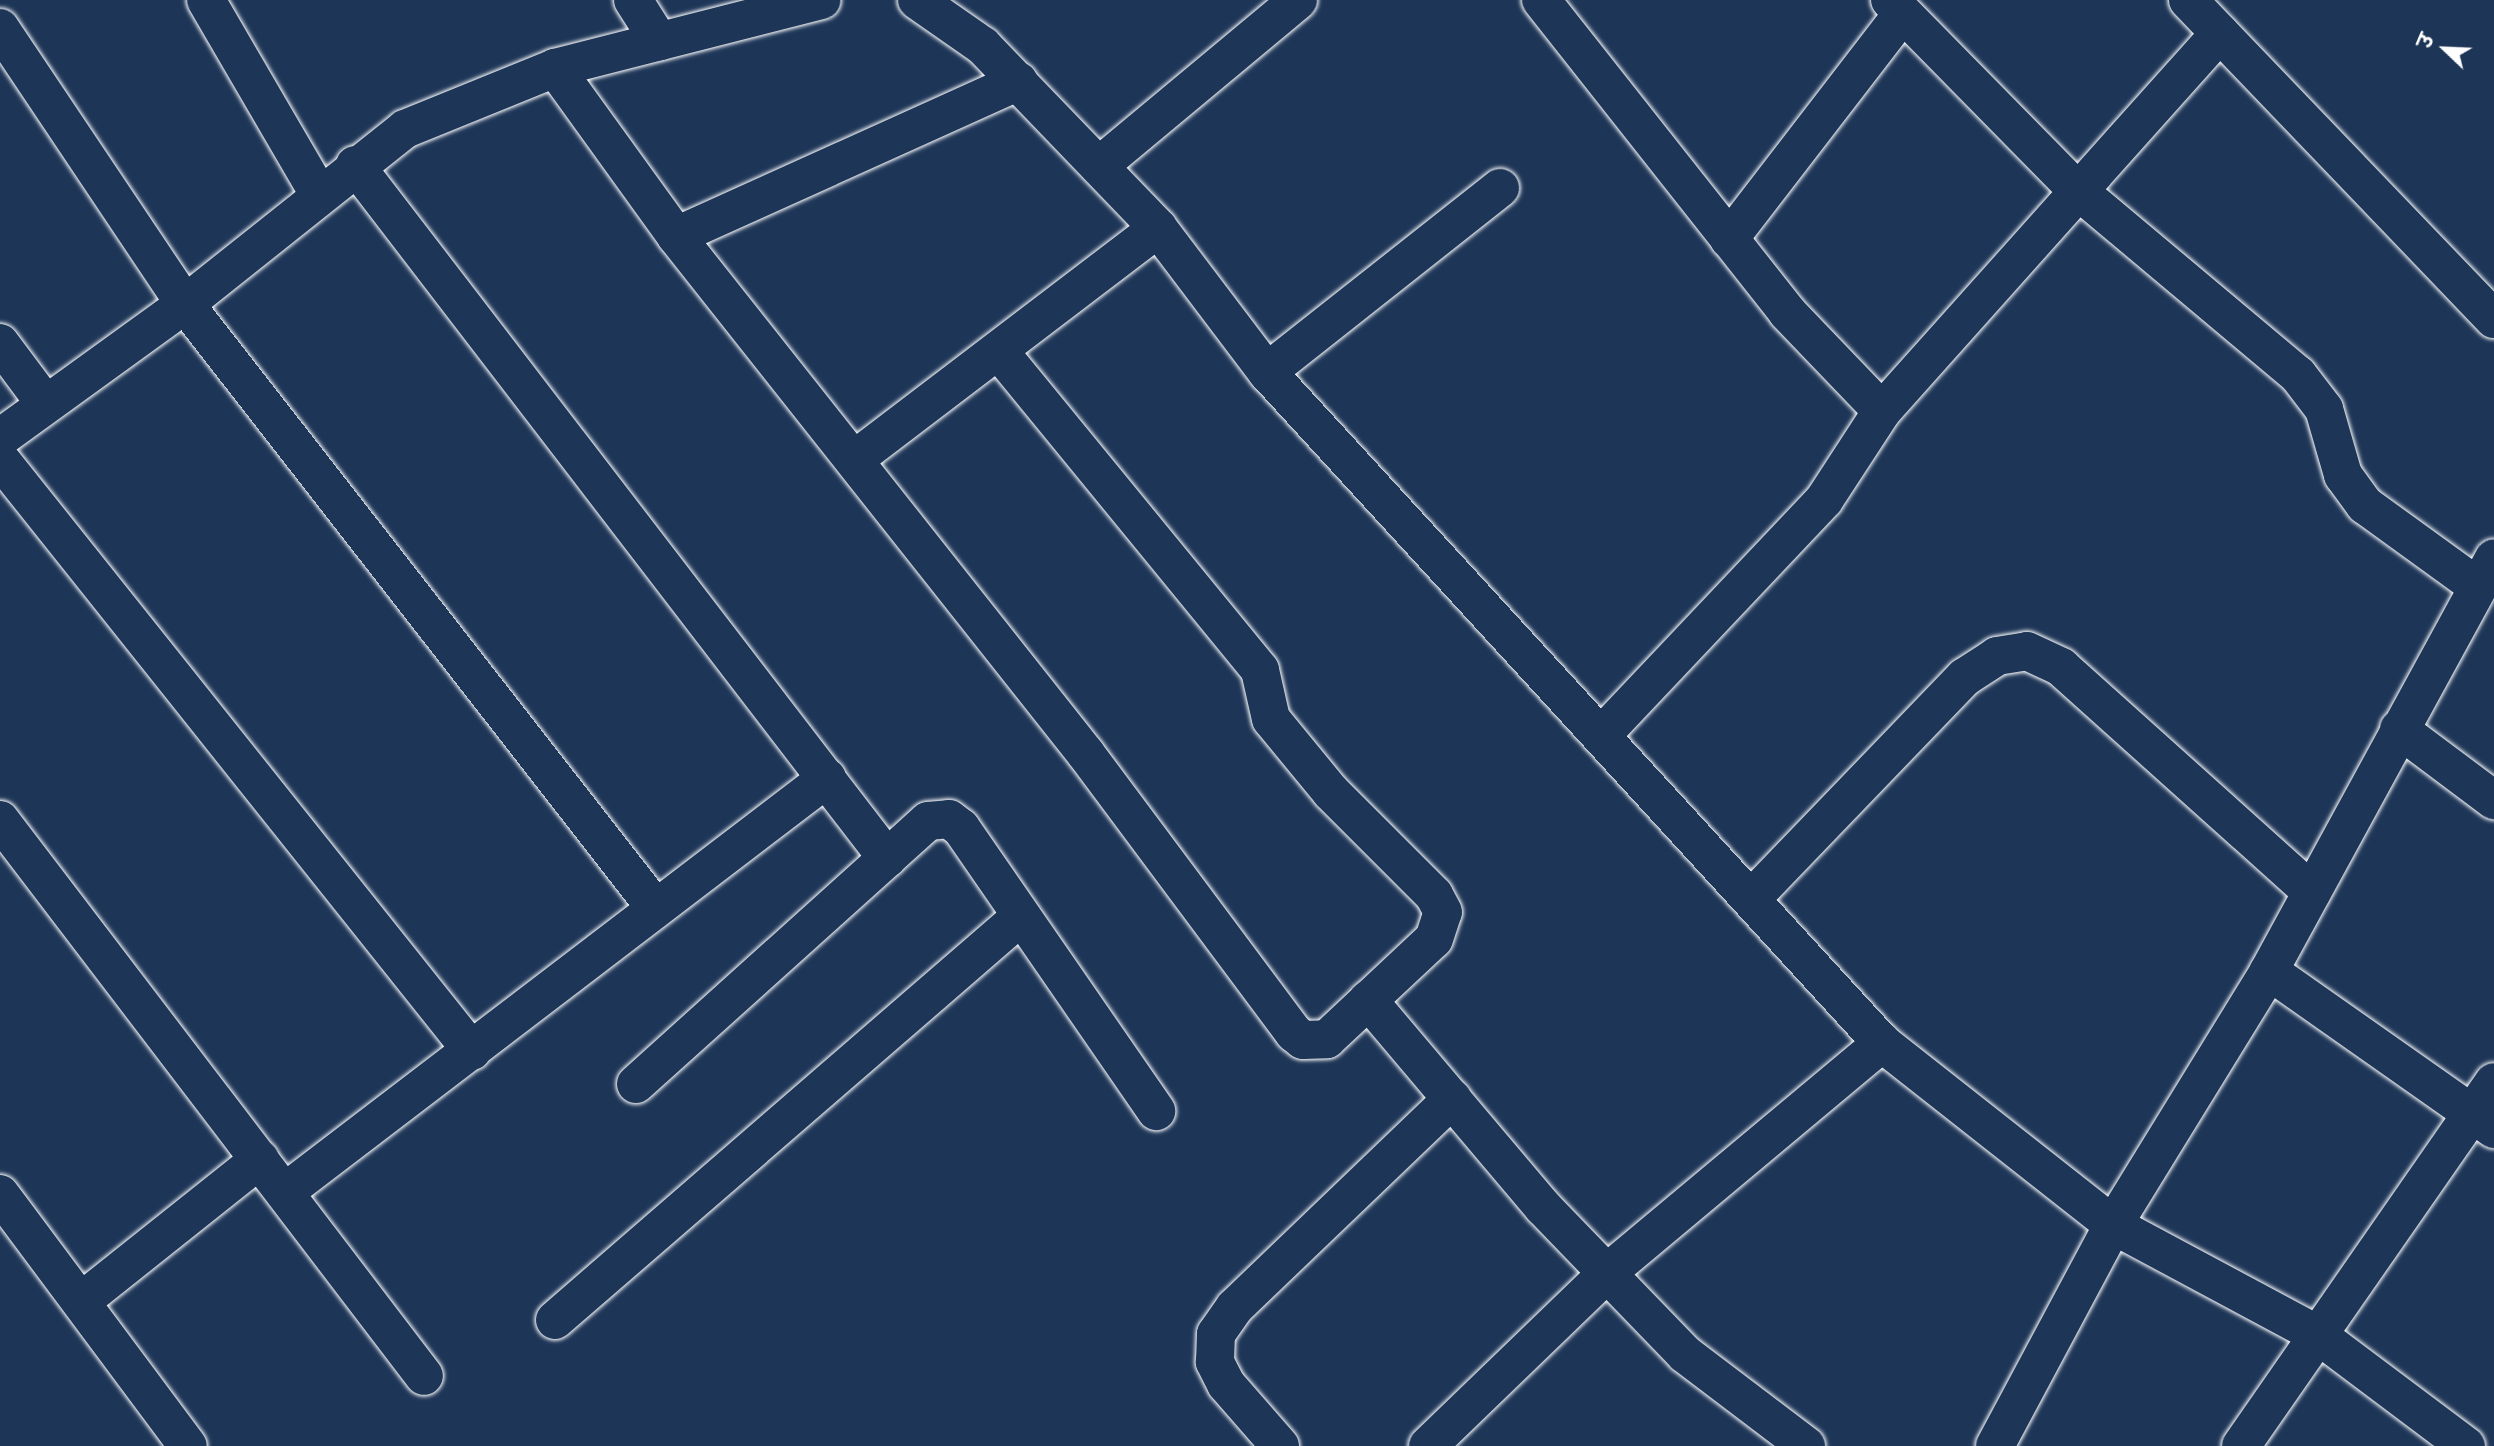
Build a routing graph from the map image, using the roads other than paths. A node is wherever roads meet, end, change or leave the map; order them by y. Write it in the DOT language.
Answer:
graph roads {
  1 [pos="206,0"];
  2 [pos="633,0"];
  3 [pos="821,0"];
  4 [pos="917,0"];
  5 [pos="1298,0"];
  6 [pos="1541,0"];
  7 [pos="2188,0"];
  8 [pos="1896,7"];
  9 [pos="0,28"];
  10 [pos="2220,33"];
  11 [pos="659,41"];
  12 [pos="555,68"];
  13 [pos="1019,81"];
  14 [pos="355,164"];
  15 [pos="1099,166"];
  16 [pos="1500,188"];
  17 [pos="2076,188"];
  18 [pos="319,194"];
  19 [pos="1157,228"];
  20 [pos="676,236"];
  21 [pos="1729,239"];
  22 [pos="185,303"];
  23 [pos="2494,319"];
  24 [pos="0,342"];
  25 [pos="999,351"];
  26 [pos="1267,372"];
  27 [pos="44,402"];
  28 [pos="1882,411"];
  29 [pos="0,438"];
  30 [pos="0,459"];
  31 [pos="855,459"];
  32 [pos="2486,572"];
  33 [pos="2399,730"];
  34 [pos="1602,736"];
  35 [pos="827,778"];
  36 [pos="2494,800"];
  37 [pos="0,820"];
  38 [pos="887,858"];
  39 [pos="2312,892"];
  40 [pos="1752,898"];
  41 [pos="654,906"];
  42 [pos="1018,918"];
  43 [pos="2269,971"];
  44 [pos="1368,1000"];
  45 [pos="1882,1044"];
  46 [pos="472,1051"];
  47 [pos="2494,1082"];
  48 [pos="636,1084"];
  49 [pos="1452,1099"];
  50 [pos="1156,1111"];
  51 [pos="2483,1121"];
  52 [pos="260,1159"];
  53 [pos="285,1192"];
  54 [pos="0,1194"];
  55 [pos="2133,1234"];
  56 [pos="1607,1273"];
  57 [pos="83,1300"];
  58 [pos="555,1320"];
  59 [pos="2318,1335"];
  60 [pos="424,1376"];
  61 [pos="2010,1441"];
  62 [pos="188,1446"];
  63 [pos="1280,1446"];
  64 [pos="1427,1446"];
  65 [pos="1806,1446"];
  66 [pos="2241,1446"];
  67 [pos="2466,1446"];
  1 -- 18 [label="street"];
  2 -- 11 [label="street"];
  3 -- 11 [label="street"];
  4 -- 13 [label="street"];
  5 -- 15 [label="street"];
  6 -- 21 [label="street"];
  7 -- 10 [label="street"];
  8 -- 17 [label="street"];
  8 -- 21 [label="street"];
  9 -- 22 [label="street"];
  10 -- 17 [label="street"];
  10 -- 23 [label="street"];
  11 -- 12 [label="street"];
  12 -- 14 [label="street"];
  12 -- 20 [label="street"];
  13 -- 15 [label="street"];
  13 -- 20 [label="street"];
  14 -- 18 [label="street"];
  14 -- 35 [label="street"];
  15 -- 19 [label="street"];
  16 -- 26 [label="street"];
  17 -- 28 [label="street"];
  17 -- 32 [label="street"];
  18 -- 22 [label="street"];
  19 -- 25 [label="street"];
  19 -- 26 [label="street"];
  20 -- 31 [label="street"];
  21 -- 28 [label="street"];
  22 -- 27 [label="street"];
  22 -- 41 [label="street"];
  24 -- 27 [label="street"];
  25 -- 31 [label="street"];
  25 -- 44 [label="street"];
  26 -- 34 [label="street"];
  27 -- 29 [label="street"];
  28 -- 34 [label="street"];
  30 -- 46 [label="street"];
  31 -- 44 [label="street"];
  32 -- 33 [label="street"];
  33 -- 36 [label="street"];
  33 -- 39 [label="street"];
  34 -- 40 [label="street"];
  35 -- 38 [label="street"];
  35 -- 41 [label="street"];
  37 -- 52 [label="street"];
  38 -- 42 [label="street"];
  38 -- 48 [label="street"];
  39 -- 40 [label="street"];
  39 -- 43 [label="street"];
  40 -- 45 [label="street"];
  41 -- 46 [label="street"];
  42 -- 50 [label="street"];
  42 -- 58 [label="street"];
  43 -- 51 [label="street"];
  43 -- 55 [label="street"];
  44 -- 49 [label="street"];
  45 -- 55 [label="street"];
  45 -- 56 [label="street"];
  46 -- 53 [label="street"];
  47 -- 51 [label="street"];
  49 -- 56 [label="street"];
  49 -- 63 [label="street"];
  51 -- 59 [label="street"];
  52 -- 53 [label="street"];
  52 -- 57 [label="street"];
  53 -- 60 [label="street"];
  54 -- 57 [label="street"];
  55 -- 59 [label="street"];
  55 -- 61 [label="street"];
  56 -- 64 [label="street"];
  56 -- 65 [label="street"];
  57 -- 62 [label="street"];
  59 -- 66 [label="street"];
  59 -- 67 [label="street"];
}
